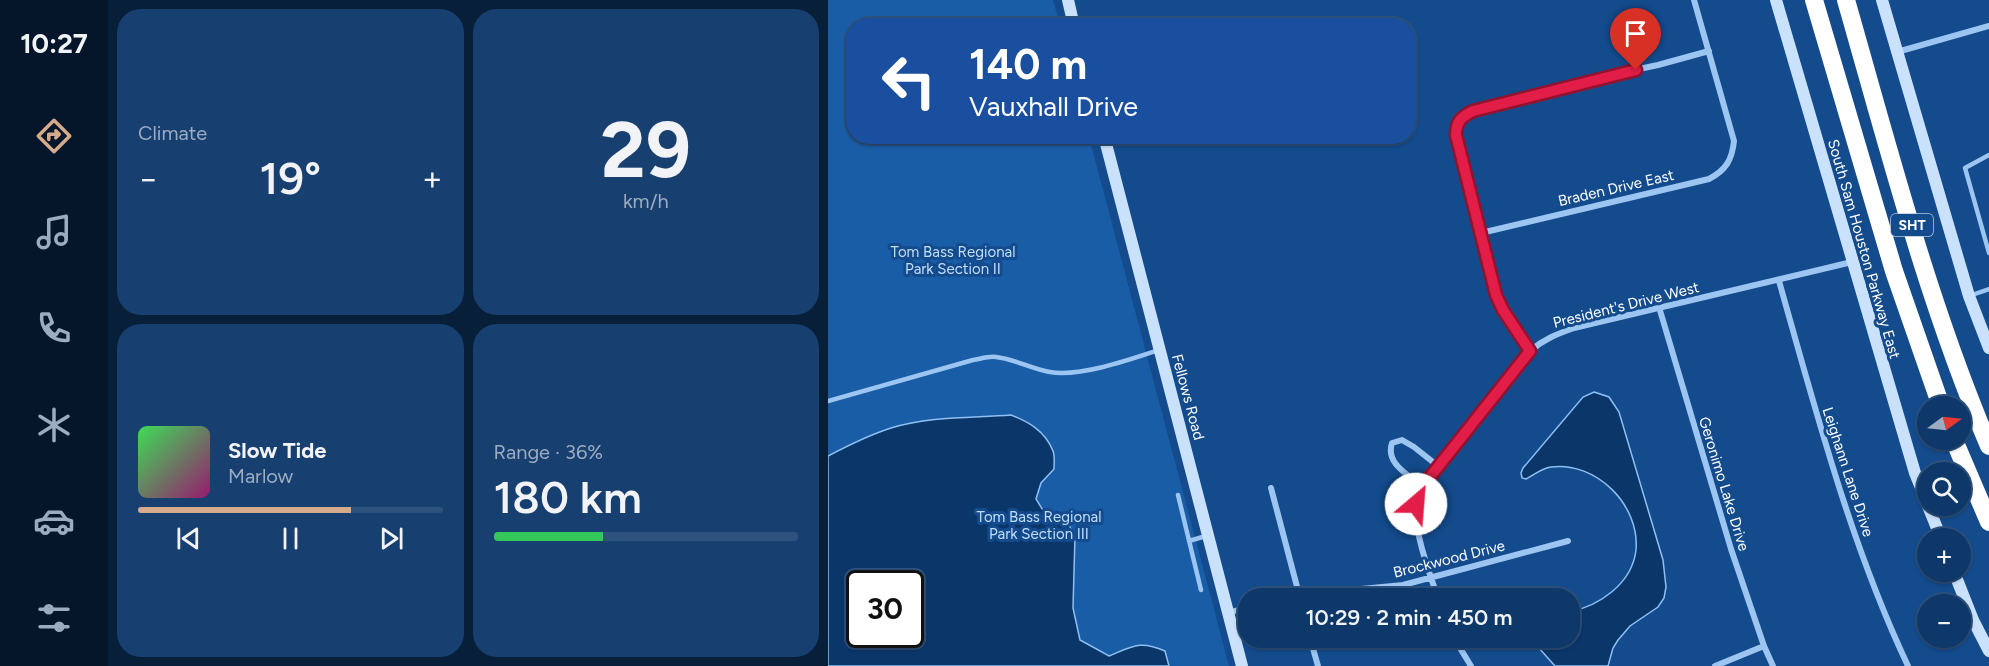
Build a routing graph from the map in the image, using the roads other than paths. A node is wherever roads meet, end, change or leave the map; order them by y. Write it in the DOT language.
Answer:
graph roads {
  1 [pos="1068,0"];
  2 [pos="1694,0"];
  3 [pos="1776,0"];
  4 [pos="1814,0"];
  5 [pos="1846,0"];
  6 [pos="1882,0"];
  7 [pos="1072,18"];
  8 [pos="1989,26"];
  9 [pos="1709,51"];
  10 [pos="1897,52"];
  11 [pos="1106,144"];
  12 [pos="1989,155"];
  13 [pos="1481,233"];
  14 [pos="1989,253"];
  15 [pos="1852,262"];
  16 [pos="1779,281"];
  17 [pos="1989,289"];
  18 [pos="1969,296"];
  19 [pos="1659,308"];
  20 [pos="1989,348"];
  21 [pos="1159,350"];
  22 [pos="1530,351"];
  23 [pos="1938,396"];
  24 [pos="828,401"];
  25 [pos="1989,446"];
  26 [pos="1958,450"];
  27 [pos="1438,466"];
  28 [pos="1917,478"];
  29 [pos="1423,487"];
  30 [pos="1271,488"];
  31 [pos="1178,495"];
  32 [pos="1989,522"];
  33 [pos="1208,535"];
  34 [pos="1568,540"];
  35 [pos="1189,541"];
  36 [pos="1431,578"];
  37 [pos="1958,582"];
  38 [pos="1298,588"];
  39 [pos="1373,588"];
  40 [pos="1434,588"];
  41 [pos="1201,590"];
  42 [pos="1238,610"];
  43 [pos="1228,613"];
  44 [pos="1238,626"];
  45 [pos="1232,627"];
  46 [pos="1764,646"];
  47 [pos="1313,648"];
  48 [pos="1460,648"];
  49 [pos="1989,651"];
  50 [pos="1242,666"];
  51 [pos="1318,666"];
  52 [pos="1471,666"];
  53 [pos="1715,666"];
  54 [pos="1773,666"];
  55 [pos="1908,666"];
  1 -- 7 [label="main road"];
  2 -- 9 [label="street"];
  3 -- 15 [label="main road, South Sam Houston Parkway East"];
  4 -- 23 [label="highway, SHT"];
  5 -- 25 [label="highway, SHT"];
  6 -- 10 [label="main road"];
  8 -- 10 [label="street"];
  9 -- 13 [label="street, Braden Drive East"];
  9 -- 13 [label="street"];
  10 -- 18 [label="main road"];
  11 -- 21 [label="main road, Fellows Road"];
  12 -- 14 [label="lane"];
  13 -- 22 [label="street"];
  15 -- 16 [label="street, President's Drive West"];
  15 -- 28 [label="main road, South Sam Houston Parkway East"];
  16 -- 19 [label="street, President's Drive West"];
  16 -- 55 [label="street, Leighann Lane Drive"];
  17 -- 18 [label="lane"];
  18 -- 20 [label="main road"];
  19 -- 22 [label="street, President's Drive West"];
  19 -- 46 [label="street, Geronimo Lake Drive"];
  21 -- 24 [label="lane"];
  21 -- 33 [label="main road, Fellows Road"];
  22 -- 27 [label="street, President's Drive West"];
  26 -- 32 [label="highway"];
  27 -- 29 [label="street, President's Drive West"];
  27 -- 29 [label="street"];
  29 -- 36 [label="street, President's Drive West"];
  30 -- 38 [label="street"];
  31 -- 35 [label="lane"];
  33 -- 35 [label="lane"];
  33 -- 43 [label="main road, Fellows Road"];
  34 -- 36 [label="street, Brockwood Drive"];
  35 -- 41 [label="lane"];
  36 -- 39 [label="street, Brockwood Drive"];
  36 -- 40 [label="street, President's Drive West"];
  37 -- 49 [label="main road"];
  42 -- 43 [label="street"];
  43 -- 45 [label="main road, Fellows Road"];
  44 -- 45 [label="street"];
  45 -- 50 [label="main road, Fellows Road"];
  46 -- 53 [label="street"];
  46 -- 54 [label="street, Geronimo Lake Drive"];
  47 -- 51 [label="street"];
  48 -- 52 [label="street"];
}
